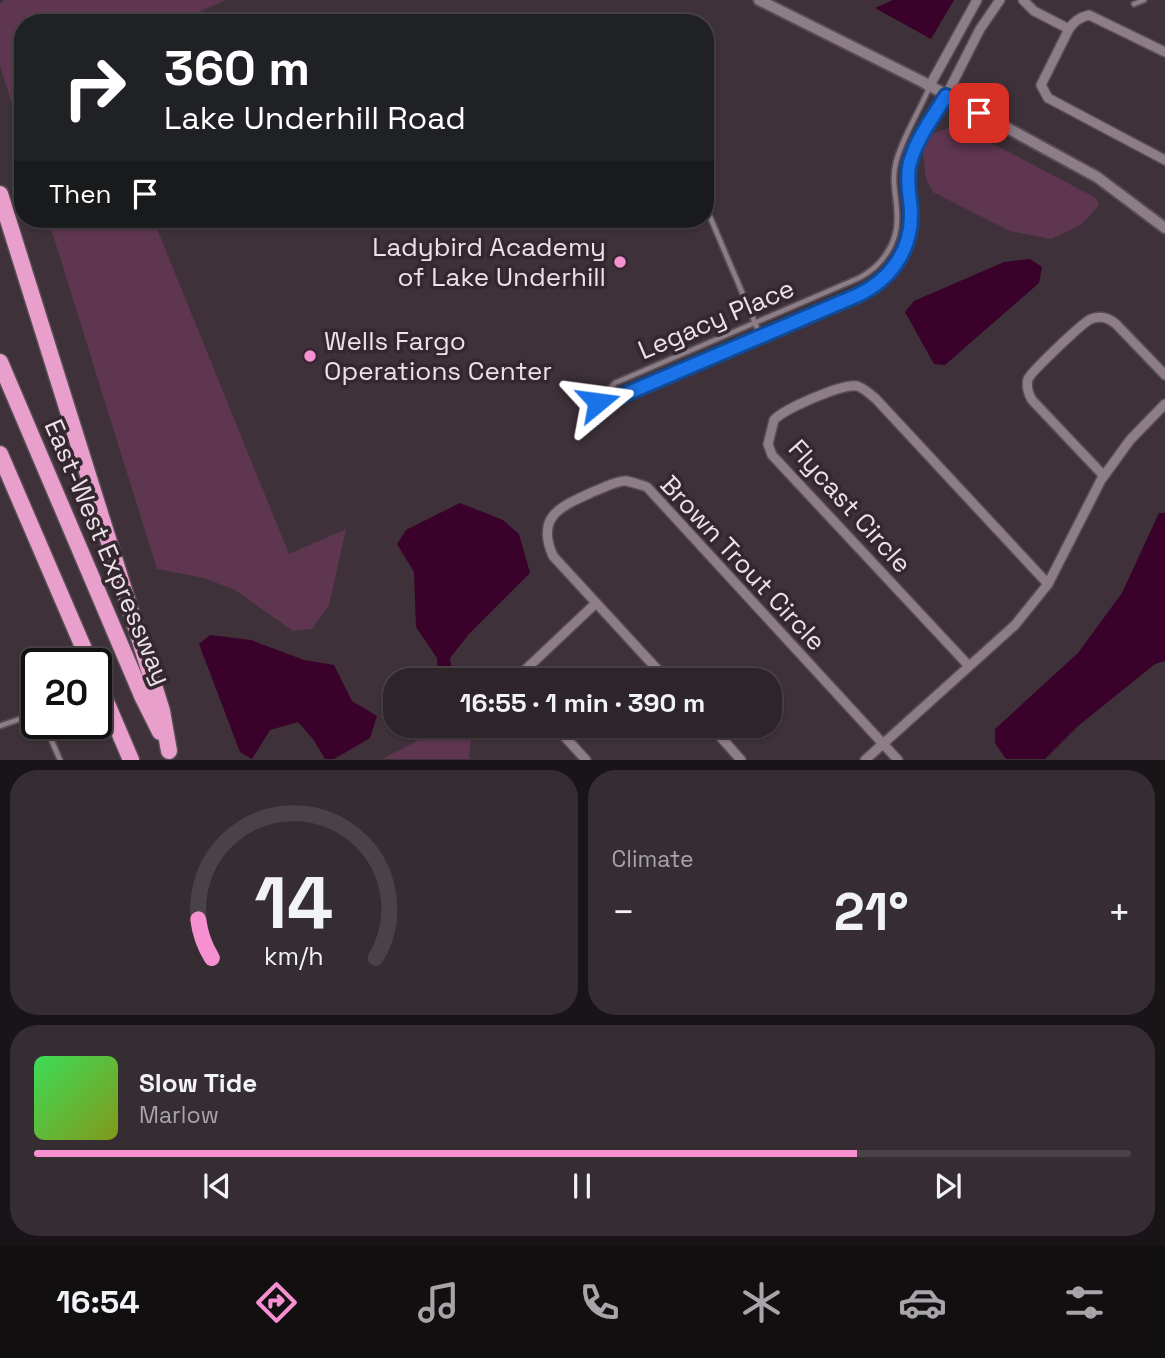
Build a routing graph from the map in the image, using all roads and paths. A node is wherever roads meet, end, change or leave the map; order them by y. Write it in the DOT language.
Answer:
graph roads {
  1 [pos="759,0"];
  2 [pos="977,0"];
  3 [pos="1000,0"];
  4 [pos="1023,0"];
  5 [pos="1144,0"];
  6 [pos="771,3"];
  7 [pos="1134,5"];
  8 [pos="1069,29"];
  9 [pos="1165,52"];
  10 [pos="929,87"];
  11 [pos="946,96"];
  12 [pos="1165,160"];
  13 [pos="0,194"];
  14 [pos="714,226"];
  15 [pos="1165,228"];
  16 [pos="755,323"];
  17 [pos="761,337"];
  18 [pos="0,362"];
  19 [pos="1165,375"];
  20 [pos="1165,404"];
  21 [pos="0,454"];
  22 [pos="1104,475"];
  23 [pos="1048,584"];
  24 [pos="596,603"];
  25 [pos="84,648"];
  26 [pos="970,666"];
  27 [pos="527,668"];
  28 [pos="656,668"];
  29 [pos="112,715"];
  30 [pos="21,719"];
  31 [pos="0,726"];
  32 [pos="566,738"];
  33 [pos="722,738"];
  34 [pos="51,739"];
  35 [pos="883,744"];
  36 [pos="171,755"];
  37 [pos="60,760"];
  38 [pos="131,760"];
  39 [pos="586,760"];
  40 [pos="741,760"];
  41 [pos="865,760"];
  42 [pos="898,760"];
  1 -- 6 [label="street"];
  2 -- 10 [label="street"];
  3 -- 11 [label="street"];
  4 -- 8 [label="street"];
  5 -- 7 [label="lane"];
  6 -- 10 [label="street"];
  8 -- 9 [label="street"];
  8 -- 12 [label="street"];
  10 -- 11 [label="street"];
  10 -- 16 [label="lane, Legacy Place"];
  11 -- 15 [label="street"];
  11 -- 17 [label="lane, Legacy Place"];
  13 -- 36 [label="highway"];
  14 -- 16 [label="lane"];
  16 -- 17 [label="lane"];
  16 -- 17 [label="lane, Legacy Place"];
  18 -- 36 [label="highway, East-West Expressway"];
  19 -- 22 [label="street"];
  20 -- 22 [label="street"];
  21 -- 25 [label="highway"];
  22 -- 23 [label="street"];
  23 -- 26 [label="street"];
  23 -- 26 [label="street, Flycast Circle"];
  24 -- 27 [label="street"];
  24 -- 28 [label="street, Brown Trout Circle"];
  24 -- 35 [label="street, Brown Trout Circle"];
  26 -- 35 [label="street"];
  29 -- 38 [label="highway"];
  30 -- 31 [label="lane"];
  32 -- 39 [label="street"];
  33 -- 40 [label="street"];
  34 -- 37 [label="lane"];
  35 -- 41 [label="street"];
  35 -- 42 [label="street"];
}
